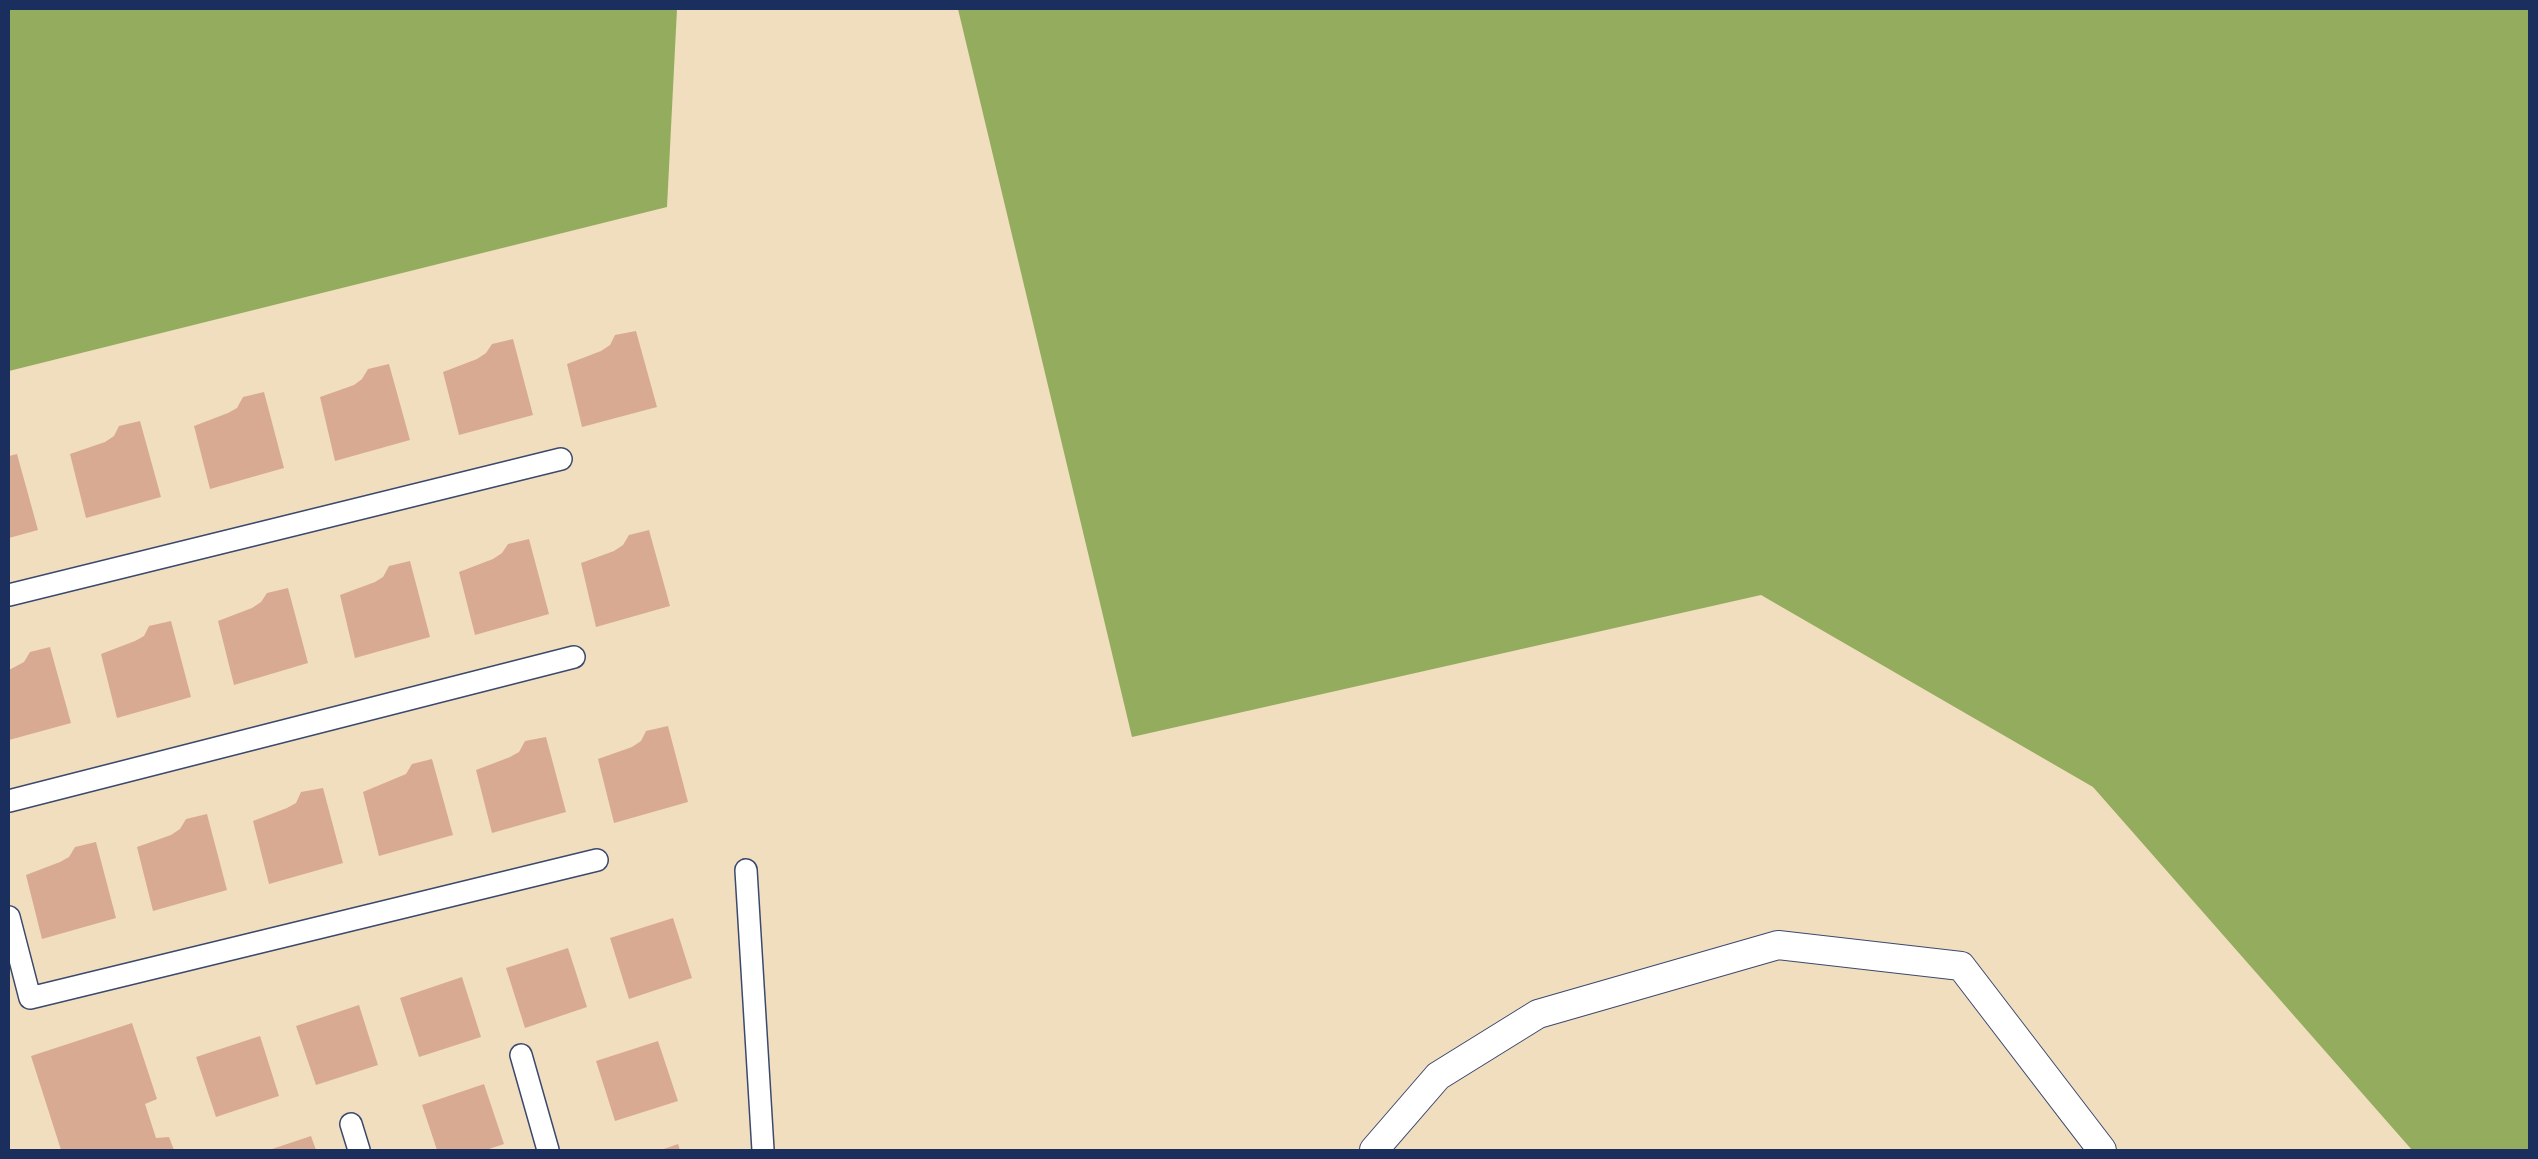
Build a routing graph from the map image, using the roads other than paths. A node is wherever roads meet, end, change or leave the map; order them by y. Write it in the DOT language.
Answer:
graph roads {
  1 [pos="561,459"];
  2 [pos="9,595"];
  3 [pos="574,657"];
  4 [pos="9,801"];
  5 [pos="597,860"];
  6 [pos="746,870"];
  7 [pos="9,917"];
  8 [pos="521,1054"];
  9 [pos="351,1124"];
  10 [pos="359,1150"];
  11 [pos="548,1150"];
  12 [pos="763,1150"];
  13 [pos="1374,1150"];
  14 [pos="2102,1150"];
  1 -- 2 [label="lane"];
  3 -- 4 [label="lane"];
  5 -- 7 [label="lane"];
  6 -- 12 [label="lane"];
  8 -- 11 [label="lane"];
  9 -- 10 [label="lane"];
  13 -- 14 [label="street"];
}
